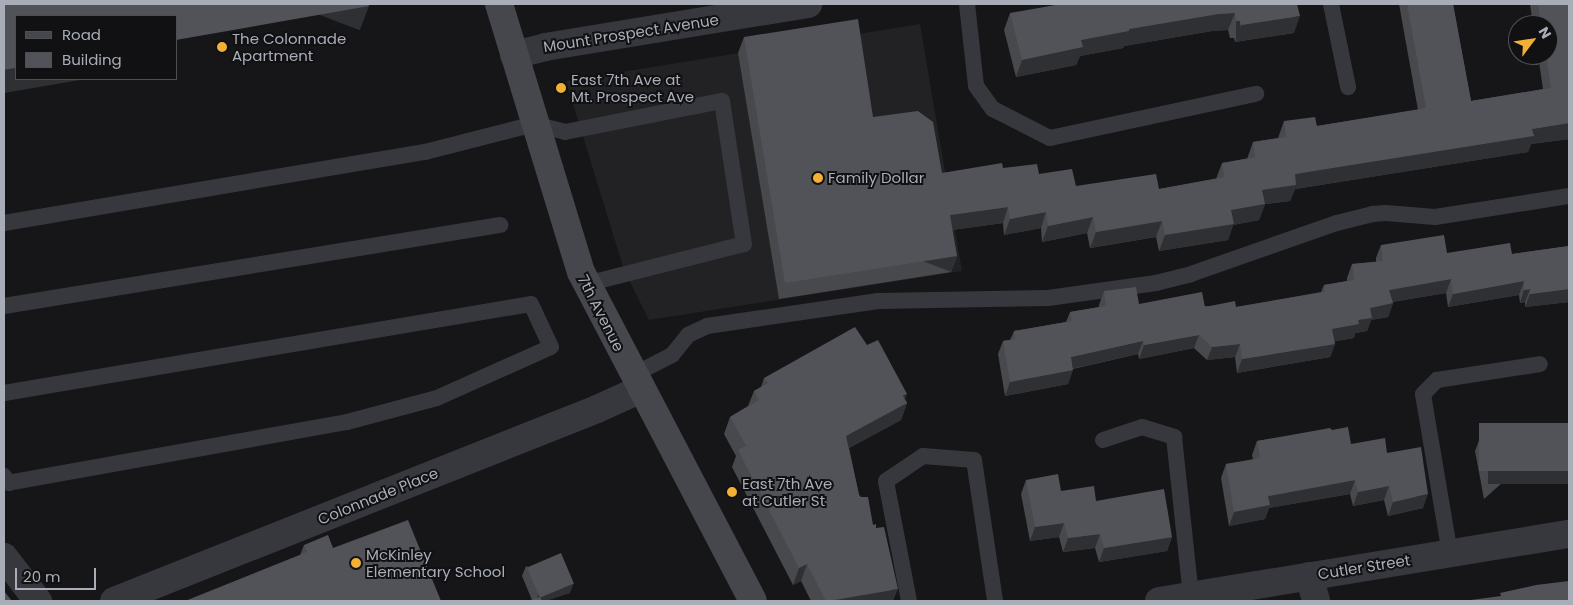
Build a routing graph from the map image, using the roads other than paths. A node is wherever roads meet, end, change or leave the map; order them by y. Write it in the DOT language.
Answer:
graph roads {
  1 [pos="499,4"];
  2 [pos="809,4"];
  3 [pos="967,4"];
  4 [pos="1331,4"];
  5 [pos="514,55"];
  6 [pos="1348,87"];
  7 [pos="1256,94"];
  8 [pos="534,124"];
  9 [pos="1569,196"];
  10 [pos="4,222"];
  11 [pos="500,226"];
  12 [pos="586,284"];
  13 [pos="4,306"];
  14 [pos="1540,364"];
  15 [pos="637,382"];
  16 [pos="4,393"];
  17 [pos="1103,440"];
  18 [pos="4,476"];
  19 [pos="1569,534"];
  20 [pos="1450,554"];
  21 [pos="4,557"];
  22 [pos="1312,589"];
  23 [pos="1191,596"];
  24 [pos="38,601"];
  25 [pos="114,601"];
  26 [pos="753,601"];
  27 [pos="910,601"];
  28 [pos="995,601"];
  29 [pos="1159,601"];
  1 -- 5 [label="street, 7th Avenue"];
  2 -- 5 [label="street, Mount Prospect Avenue"];
  3 -- 7 [label="lane"];
  4 -- 6 [label="lane"];
  5 -- 8 [label="street, 7th Avenue"];
  8 -- 10 [label="lane"];
  8 -- 12 [label="street, 7th Avenue"];
  8 -- 12 [label="lane"];
  9 -- 15 [label="lane"];
  11 -- 13 [label="lane"];
  12 -- 15 [label="street, 7th Avenue"];
  14 -- 20 [label="lane"];
  15 -- 25 [label="street, Colonnade Place"];
  15 -- 26 [label="street, 7th Avenue"];
  16 -- 18 [label="lane"];
  17 -- 23 [label="lane"];
  19 -- 20 [label="street, Cutler Street"];
  20 -- 22 [label="street, Cutler Street"];
  21 -- 24 [label="street"];
  22 -- 23 [label="street, Cutler Street"];
  23 -- 29 [label="street, Cutler Street"];
  27 -- 28 [label="lane"];
}
